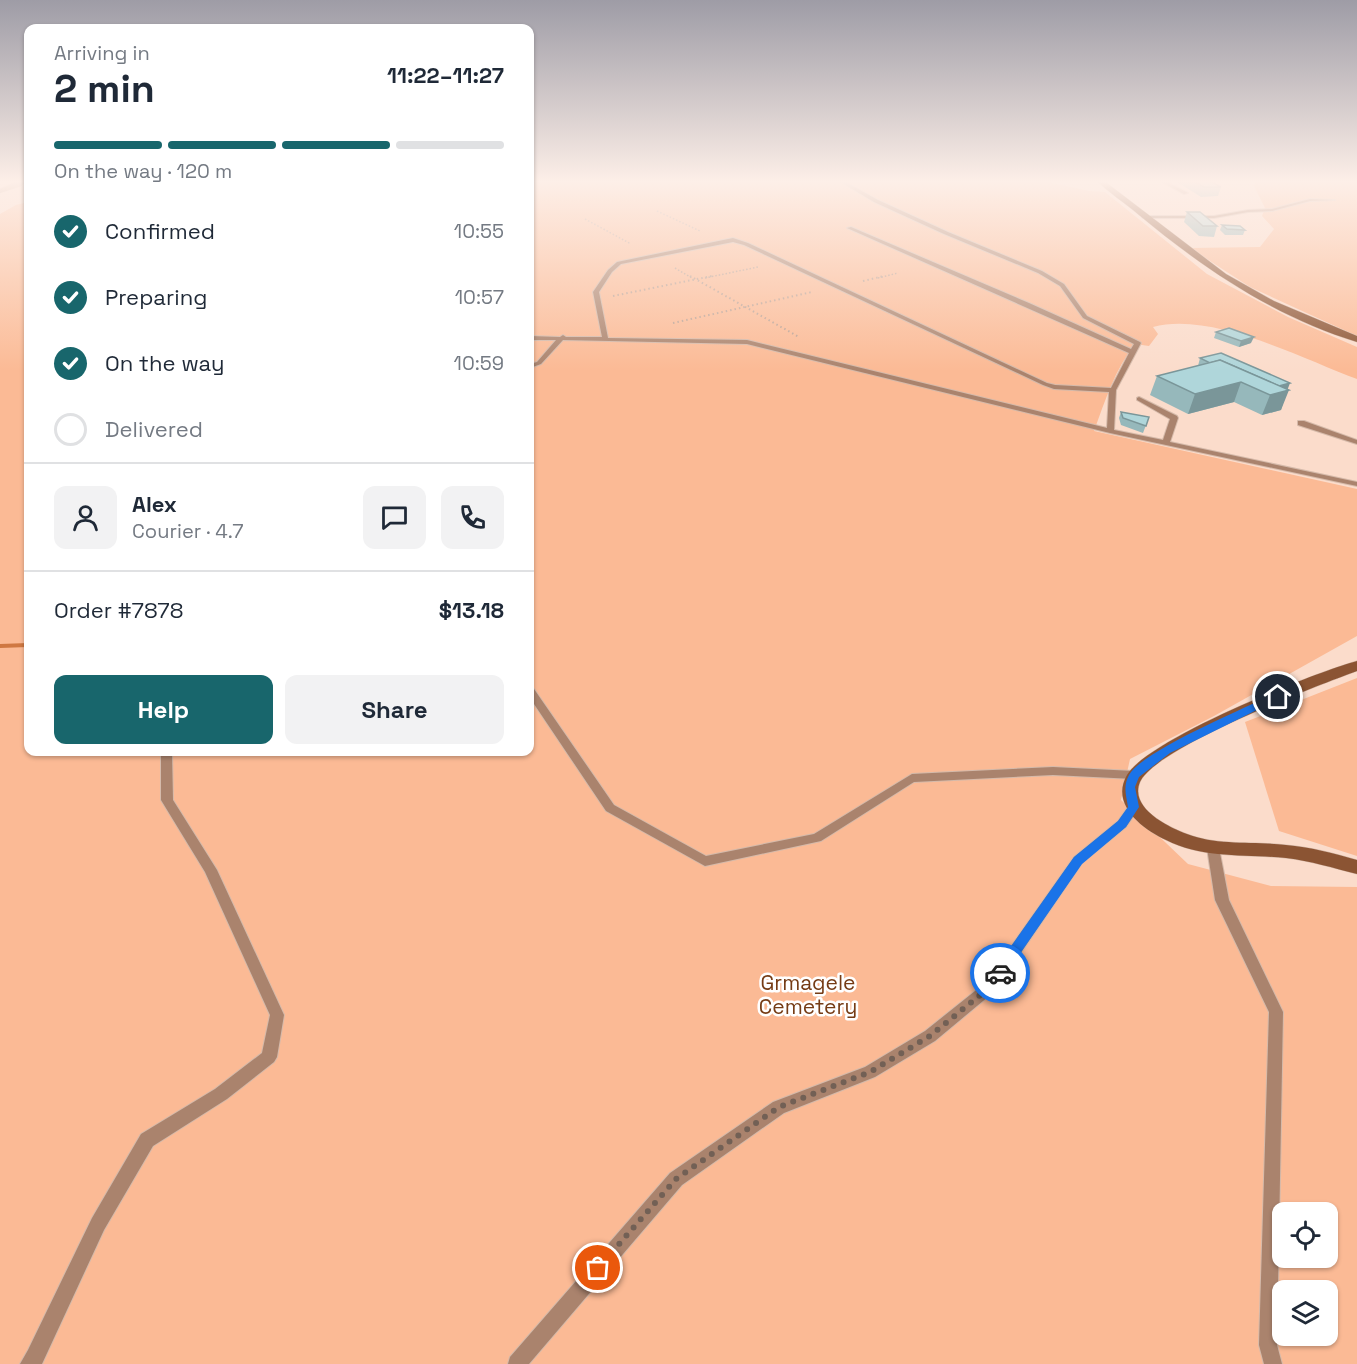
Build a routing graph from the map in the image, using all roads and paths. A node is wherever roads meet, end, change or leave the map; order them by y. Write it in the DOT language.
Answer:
graph roads {
  1 [pos="630,244"];
  2 [pos="715,244"];
  3 [pos="745,244"];
  4 [pos="884,244"];
  5 [pos="972,244"];
  6 [pos="1177,244"];
  7 [pos="651,255"];
  8 [pos="786,262"];
  9 [pos="898,273"];
  10 [pos="696,280"];
  11 [pos="838,287"];
  12 [pos="597,299"];
  13 [pos="745,307"];
  14 [pos="663,325"];
  15 [pos="563,337"];
  16 [pos="534,338"];
  17 [pos="605,338"];
  18 [pos="1357,339"];
  19 [pos="806,341"];
  20 [pos="1132,352"];
  21 [pos="534,365"];
  22 [pos="1113,390"];
  23 [pos="1139,399"];
  24 [pos="1301,423"];
  25 [pos="1110,431"];
  26 [pos="1357,442"];
  27 [pos="1166,444"];
  28 [pos="1357,484"];
  29 [pos="1355,668"];
  30 [pos="534,697"];
  31 [pos="166,756"];
  32 [pos="1134,775"];
  33 [pos="1134,807"];
  34 [pos="1214,848"];
  35 [pos="1357,867"];
  36 [pos="29,1364"];
  37 [pos="517,1364"];
  38 [pos="1273,1364"];
  1 -- 7 [label="path"];
  2 -- 7 [label="lane"];
  3 -- 8 [label="lane"];
  4 -- 20 [label="lane"];
  5 -- 20 [label="lane"];
  6 -- 18 [label="street"];
  7 -- 10 [label="path"];
  7 -- 12 [label="lane"];
  8 -- 10 [label="path"];
  8 -- 11 [label="lane"];
  9 -- 11 [label="path"];
  10 -- 12 [label="path"];
  10 -- 13 [label="path"];
  11 -- 13 [label="path"];
  11 -- 22 [label="lane"];
  12 -- 17 [label="lane"];
  13 -- 14 [label="path"];
  13 -- 19 [label="path"];
  15 -- 16 [label="lane"];
  15 -- 17 [label="lane"];
  15 -- 21 [label="lane"];
  17 -- 25 [label="lane"];
  20 -- 22 [label="lane"];
  22 -- 25 [label="lane"];
  23 -- 27 [label="lane"];
  24 -- 26 [label="lane"];
  25 -- 27 [label="lane"];
  27 -- 28 [label="lane"];
  29 -- 32 [label="street"];
  30 -- 32 [label="lane"];
  31 -- 36 [label="lane"];
  32 -- 33 [label="street"];
  33 -- 34 [label="street"];
  33 -- 37 [label="lane"];
  34 -- 35 [label="street"];
  34 -- 38 [label="lane"];
}
